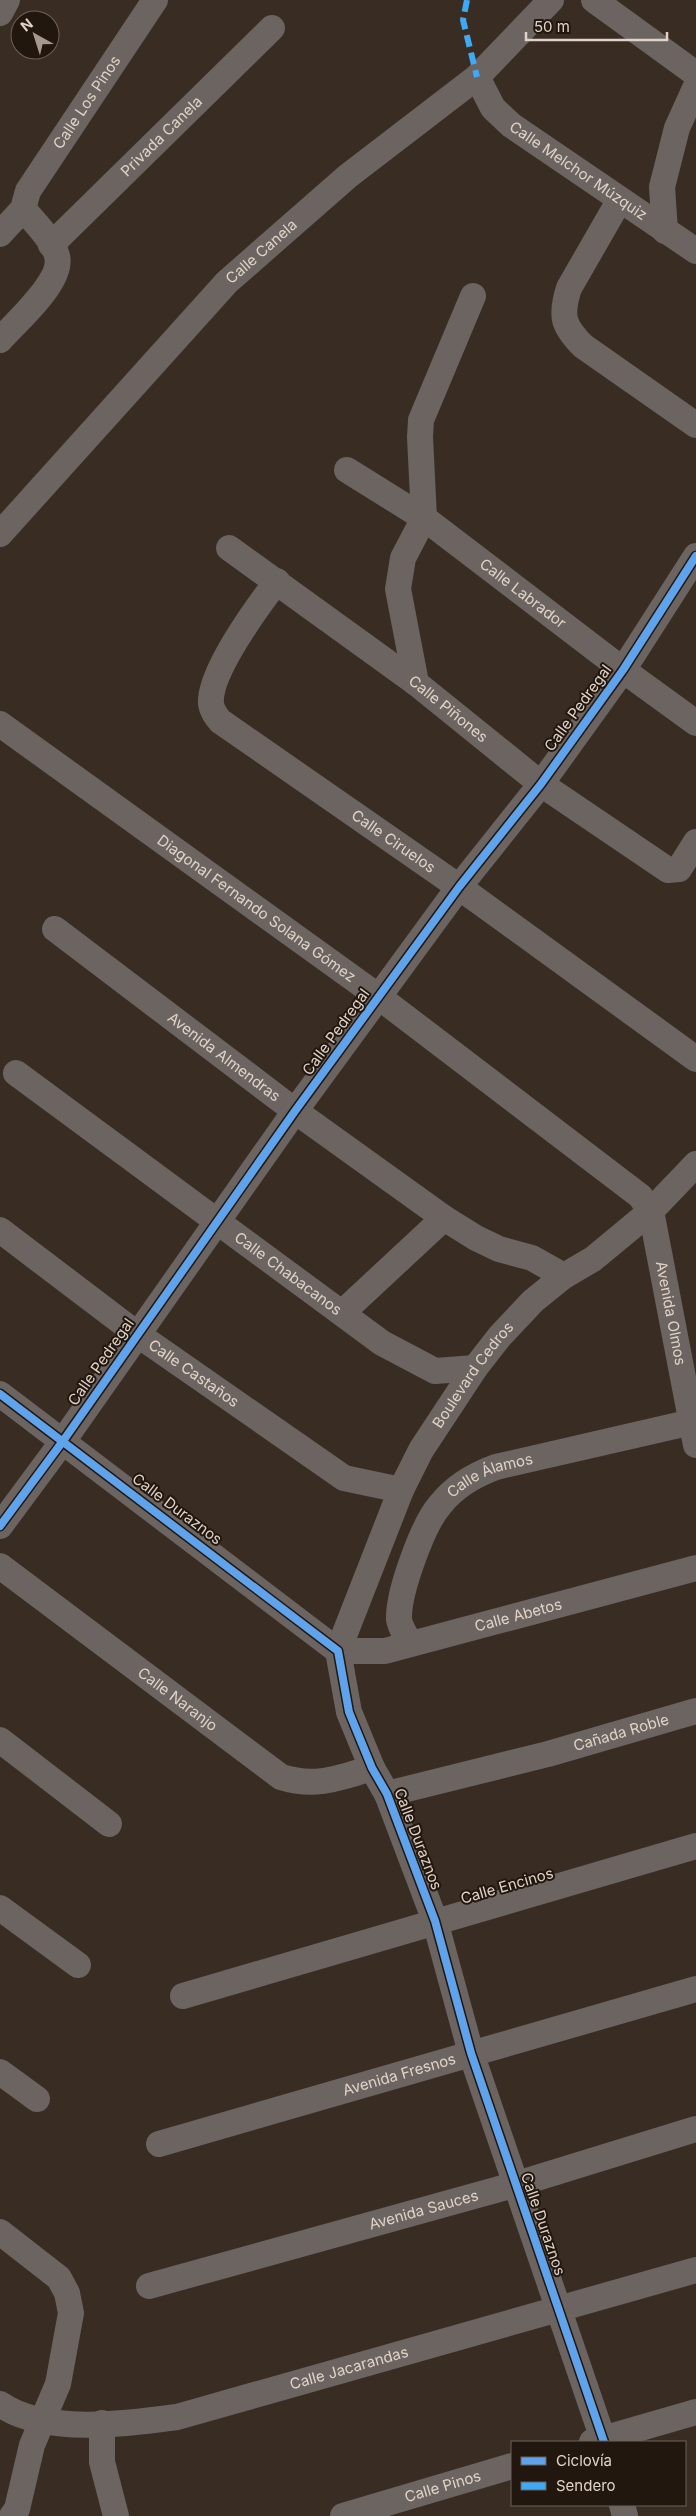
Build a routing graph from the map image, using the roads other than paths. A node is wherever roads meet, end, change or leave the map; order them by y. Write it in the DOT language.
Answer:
graph roads {
  1 [pos="7,0"];
  2 [pos="155,0"];
  3 [pos="547,0"];
  4 [pos="594,0"];
  5 [pos="0,13"];
  6 [pos="272,28"];
  7 [pos="696,74"];
  8 [pos="477,77"];
  9 [pos="696,86"];
  10 [pos="619,200"];
  11 [pos="23,209"];
  12 [pos="665,231"];
  13 [pos="0,234"];
  14 [pos="696,251"];
  15 [pos="55,256"];
  16 [pos="474,296"];
  17 [pos="0,340"];
  18 [pos="696,425"];
  19 [pos="347,470"];
  20 [pos="424,518"];
  21 [pos="0,534"];
  22 [pos="229,548"];
  23 [pos="696,556"];
  24 [pos="276,581"];
  25 [pos="623,670"];
  26 [pos="416,683"];
  27 [pos="696,723"];
  28 [pos="0,724"];
  29 [pos="540,784"];
  30 [pos="696,842"];
  31 [pos="459,887"];
  32 [pos="55,929"];
  33 [pos="379,998"];
  34 [pos="696,1059"];
  35 [pos="16,1072"];
  36 [pos="295,1111"];
  37 [pos="696,1164"];
  38 [pos="651,1210"];
  39 [pos="444,1218"];
  40 [pos="216,1222"];
  41 [pos="0,1230"];
  42 [pos="564,1276"];
  43 [pos="343,1312"];
  44 [pos="137,1334"];
  45 [pos="475,1368"];
  46 [pos="0,1394"];
  47 [pos="694,1433"];
  48 [pos="63,1441"];
  49 [pos="401,1490"];
  50 [pos="0,1526"];
  51 [pos="0,1566"];
  52 [pos="696,1568"];
  53 [pos="410,1643"];
  54 [pos="338,1651"];
  55 [pos="696,1711"];
  56 [pos="0,1740"];
  57 [pos="372,1768"];
  58 [pos="387,1794"];
  59 [pos="109,1824"];
  60 [pos="696,1846"];
  61 [pos="0,1908"];
  62 [pos="435,1921"];
  63 [pos="78,1965"];
  64 [pos="696,1989"];
  65 [pos="183,1996"];
  66 [pos="471,2053"];
  67 [pos="0,2072"];
  68 [pos="37,2099"];
  69 [pos="696,2129"];
  70 [pos="159,2144"];
  71 [pos="514,2184"];
  72 [pos="0,2232"];
  73 [pos="696,2270"];
  74 [pos="149,2286"];
  75 [pos="559,2309"];
  76 [pos="0,2404"];
  77 [pos="696,2412"];
  78 [pos="43,2421"];
  79 [pos="102,2423"];
  80 [pos="600,2441"];
  81 [pos="511,2466"];
  82 [pos="12,2516"];
  83 [pos="116,2516"];
  84 [pos="343,2516"];
  1 -- 5 [label="street"];
  2 -- 11 [label="street, Calle Los Pinos"];
  3 -- 8 [label="street, Calle Canela"];
  4 -- 7 [label="street"];
  6 -- 15 [label="street, Privada Canela"];
  8 -- 10 [label="street, Calle Melchor Múzquiz"];
  8 -- 21 [label="street, Calle Canela"];
  9 -- 12 [label="street"];
  10 -- 12 [label="street, Calle Melchor Múzquiz"];
  10 -- 18 [label="street"];
  11 -- 13 [label="street"];
  11 -- 15 [label="street"];
  12 -- 14 [label="street, Calle Melchor Múzquiz"];
  15 -- 17 [label="street, Privada Canela"];
  16 -- 20 [label="street"];
  19 -- 20 [label="street, Calle Labrador"];
  20 -- 25 [label="street, Calle Labrador"];
  20 -- 26 [label="street"];
  22 -- 24 [label="street, Calle Piñones"];
  23 -- 25 [label="street, Calle Pedregal"];
  24 -- 26 [label="street, Calle Piñones"];
  24 -- 31 [label="street, Calle Ciruelos"];
  25 -- 27 [label="street, Calle Labrador"];
  25 -- 29 [label="street, Calle Pedregal"];
  26 -- 29 [label="street, Calle Piñones"];
  28 -- 33 [label="street, Diagonal Fernando Solana Gómez"];
  29 -- 30 [label="street, Calle Piñones"];
  29 -- 31 [label="street, Calle Pedregal"];
  31 -- 33 [label="street, Calle Pedregal"];
  31 -- 34 [label="street, Calle Ciruelos"];
  32 -- 36 [label="street, Avenida Almendras"];
  33 -- 36 [label="street, Calle Pedregal"];
  33 -- 38 [label="street, Diagonal Fernando Solana Gómez"];
  35 -- 40 [label="street, Calle Chabacanos"];
  36 -- 39 [label="street, Avenida Almendras"];
  36 -- 40 [label="street, Calle Pedregal"];
  37 -- 38 [label="street, Boulevard Cedros"];
  38 -- 42 [label="street, Boulevard Cedros"];
  38 -- 47 [label="street, Avenida Olmos"];
  39 -- 42 [label="street, Avenida Almendras"];
  39 -- 43 [label="street"];
  40 -- 43 [label="street, Calle Chabacanos"];
  40 -- 44 [label="street, Calle Pedregal"];
  41 -- 44 [label="street, Calle Castaños"];
  42 -- 45 [label="street, Boulevard Cedros"];
  43 -- 45 [label="street, Calle Chabacanos"];
  44 -- 48 [label="street, Calle Pedregal"];
  44 -- 49 [label="street, Calle Castaños"];
  45 -- 49 [label="street, Boulevard Cedros"];
  46 -- 48 [label="street, Calle Duraznos"];
  47 -- 53 [label="street, Calle Álamos"];
  48 -- 50 [label="street, Calle Pedregal"];
  48 -- 54 [label="street, Calle Duraznos"];
  49 -- 54 [label="street, Boulevard Cedros"];
  51 -- 57 [label="street, Calle Naranjo"];
  52 -- 53 [label="street, Calle Abetos"];
  53 -- 54 [label="street, Calle Abetos"];
  54 -- 57 [label="street, Calle Duraznos"];
  55 -- 58 [label="street, Cañada Roble"];
  56 -- 59 [label="street"];
  57 -- 58 [label="street, Calle Duraznos"];
  58 -- 62 [label="street, Calle Duraznos"];
  60 -- 62 [label="street, Calle Encinos"];
  61 -- 63 [label="street"];
  62 -- 65 [label="street, Calle Encinos"];
  62 -- 66 [label="street, Calle Duraznos"];
  64 -- 66 [label="street, Avenida Fresnos"];
  66 -- 70 [label="street, Avenida Fresnos"];
  66 -- 71 [label="street, Calle Duraznos"];
  67 -- 68 [label="street"];
  69 -- 71 [label="street, Avenida Sauces"];
  71 -- 74 [label="street, Avenida Sauces"];
  71 -- 75 [label="street, Calle Duraznos"];
  72 -- 78 [label="street"];
  73 -- 75 [label="street, Calle Jacarandas"];
  75 -- 79 [label="street, Calle Jacarandas"];
  75 -- 80 [label="street, Calle Duraznos"];
  76 -- 78 [label="street, Calle Jacarandas"];
  77 -- 80 [label="street"];
  78 -- 79 [label="street, Calle Jacarandas"];
  78 -- 82 [label="street"];
  79 -- 83 [label="street"];
  81 -- 84 [label="street, Calle Pinos"];
}
